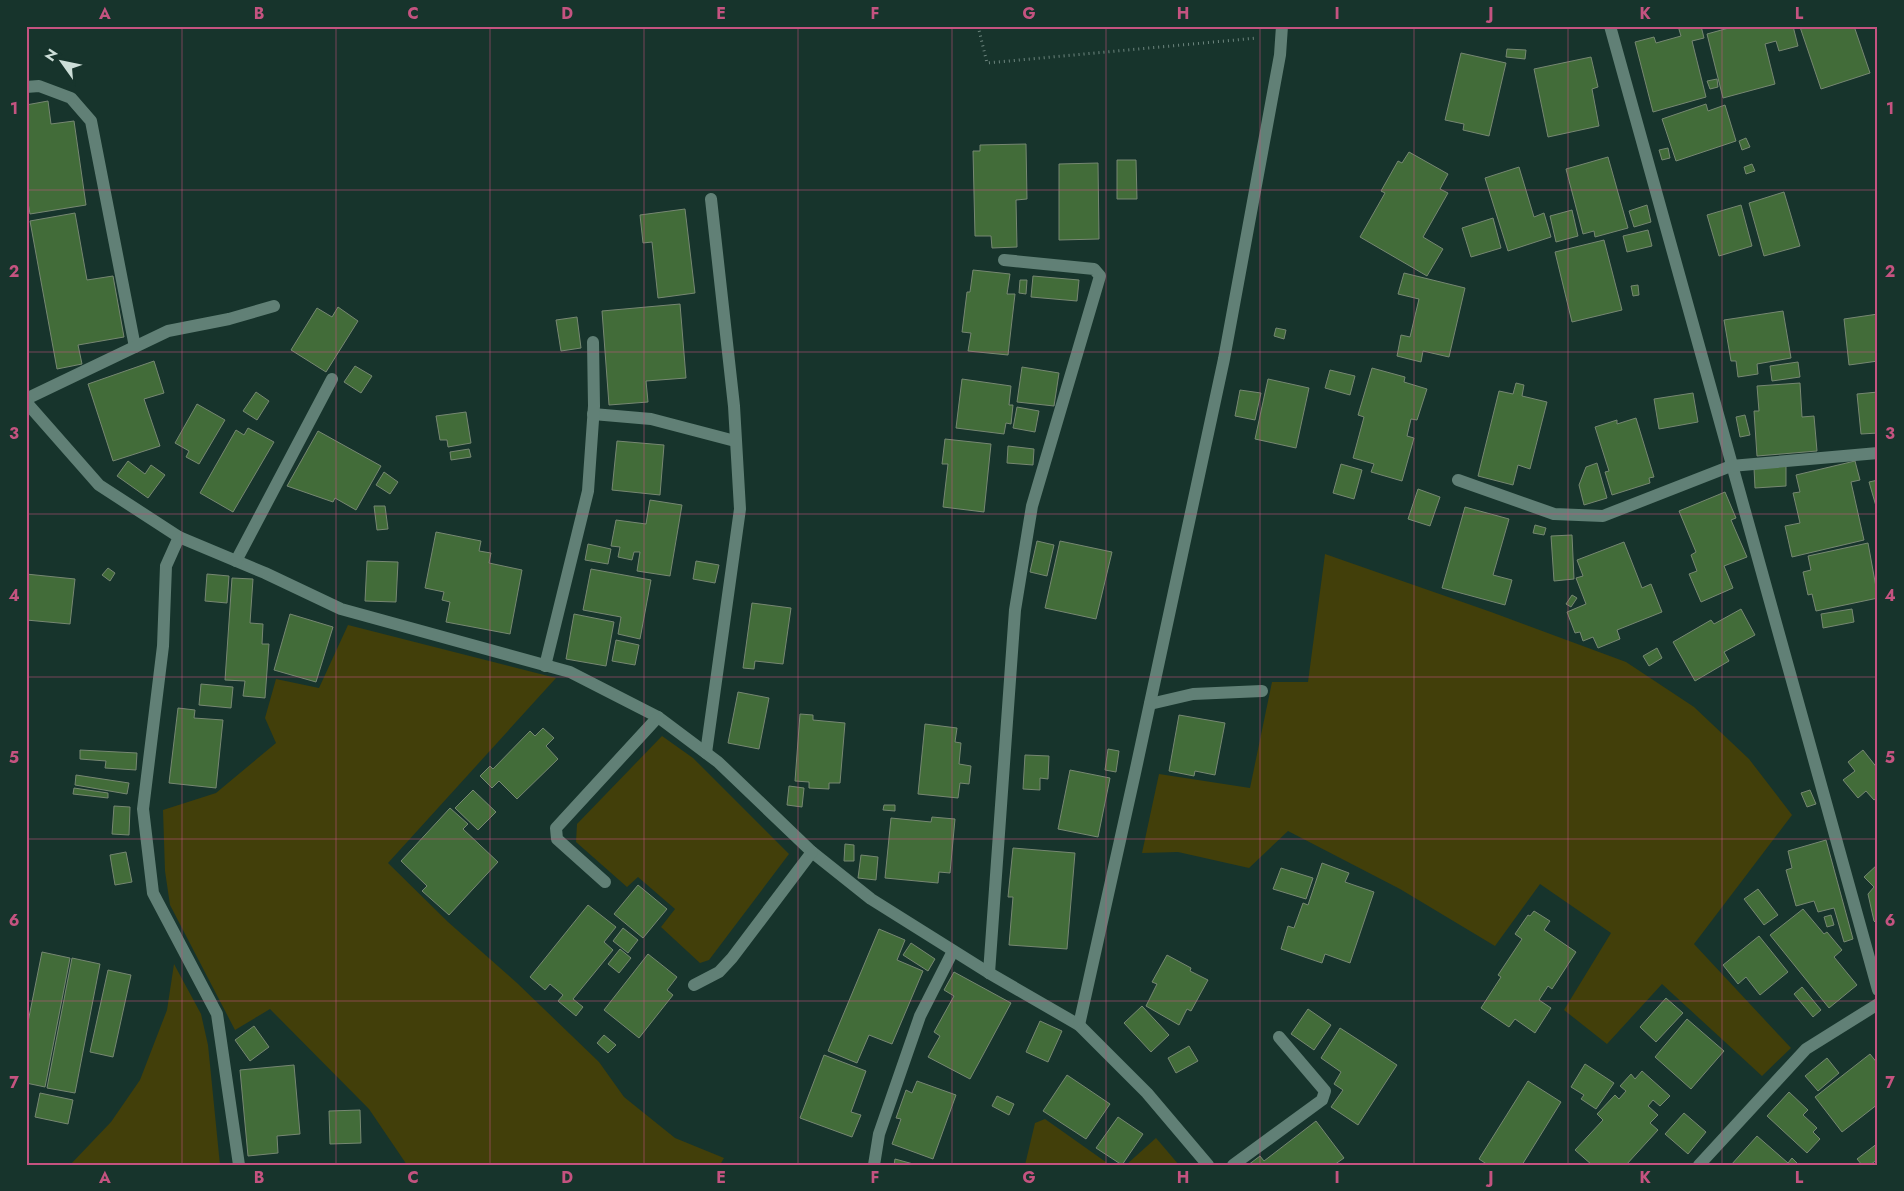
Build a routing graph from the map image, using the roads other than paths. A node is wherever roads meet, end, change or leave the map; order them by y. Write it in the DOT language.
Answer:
graph roads {
  1 [pos="1610,26"];
  2 [pos="1282,31"];
  3 [pos="26,87"];
  4 [pos="711,199"];
  5 [pos="1004,260"];
  6 [pos="274,306"];
  7 [pos="593,342"];
  8 [pos="135,347"];
  9 [pos="332,379"];
  10 [pos="26,401"];
  11 [pos="593,414"];
  12 [pos="736,441"];
  13 [pos="1878,453"];
  14 [pos="1731,466"];
  15 [pos="1458,480"];
  16 [pos="179,537"];
  17 [pos="236,561"];
  18 [pos="545,666"];
  19 [pos="1262,691"];
  20 [pos="1150,704"];
  21 [pos="658,717"];
  22 [pos="706,753"];
  23 [pos="812,852"];
  24 [pos="605,882"];
  25 [pos="954,951"];
  26 [pos="989,973"];
  27 [pos="694,985"];
  28 [pos="1878,990"];
  29 [pos="1878,1004"];
  30 [pos="1079,1025"];
  31 [pos="1279,1037"];
  32 [pos="239,1165"];
  33 [pos="874,1165"];
  34 [pos="1208,1165"];
  35 [pos="1233,1165"];
  36 [pos="1698,1165"];
  1 -- 14 [label="street"];
  2 -- 20 [label="street"];
  3 -- 8 [label="street"];
  4 -- 12 [label="street"];
  5 -- 26 [label="street"];
  6 -- 8 [label="street"];
  7 -- 11 [label="street"];
  8 -- 10 [label="street"];
  9 -- 17 [label="street"];
  10 -- 16 [label="street"];
  11 -- 12 [label="street"];
  11 -- 18 [label="street"];
  12 -- 22 [label="street"];
  13 -- 14 [label="street"];
  14 -- 15 [label="street"];
  14 -- 28 [label="street"];
  16 -- 17 [label="street"];
  16 -- 32 [label="street"];
  17 -- 18 [label="street"];
  18 -- 21 [label="street"];
  19 -- 20 [label="street"];
  20 -- 30 [label="street"];
  21 -- 22 [label="street"];
  21 -- 24 [label="street"];
  22 -- 23 [label="street"];
  23 -- 25 [label="street"];
  23 -- 27 [label="street"];
  25 -- 26 [label="street"];
  25 -- 33 [label="street"];
  26 -- 30 [label="street"];
  29 -- 36 [label="street"];
  30 -- 34 [label="street"];
  31 -- 35 [label="street"];
}
